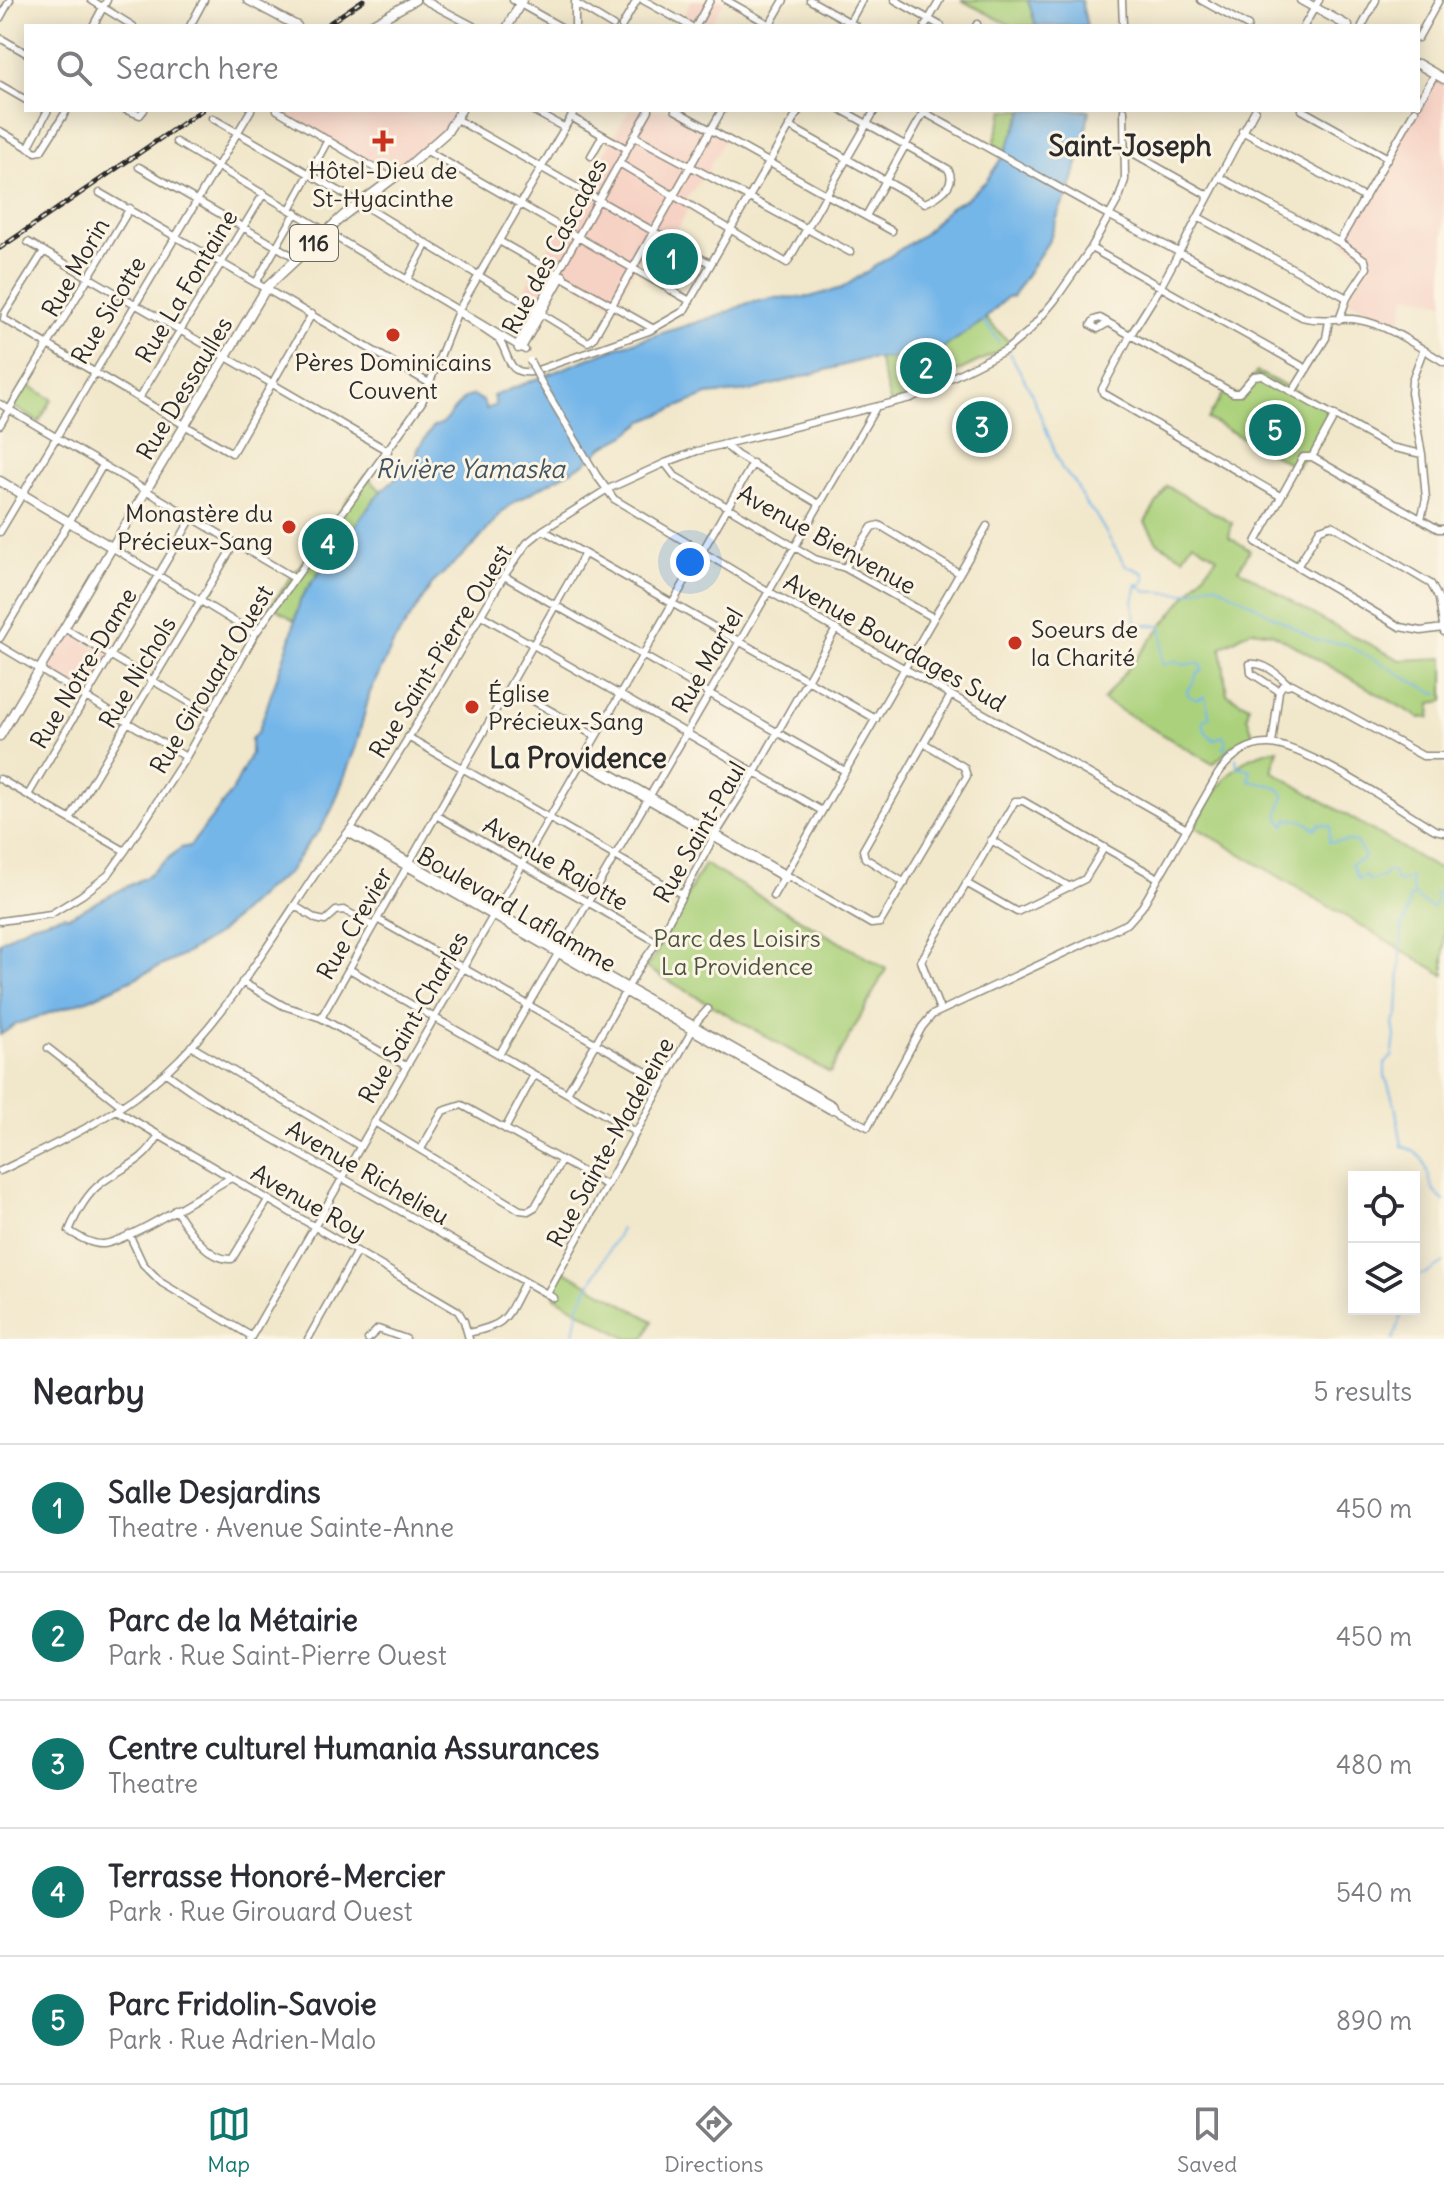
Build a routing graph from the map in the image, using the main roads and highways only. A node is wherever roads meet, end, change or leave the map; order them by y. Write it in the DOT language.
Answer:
graph roads {
  1 [pos="248,0"];
  2 [pos="415,0"];
  3 [pos="1301,0"];
  4 [pos="518,1"];
  5 [pos="1317,4"];
  6 [pos="293,24"];
  7 [pos="373,24"];
  8 [pos="509,24"];
  9 [pos="1345,24"];
  10 [pos="1420,65"];
  11 [pos="1440,76"];
  12 [pos="458,114"];
  13 [pos="0,481"];
  14 [pos="123,530"];
  15 [pos="93,536"];
  16 [pos="113,548"];
  17 [pos="101,567"];
  18 [pos="0,736"];
  1 -- 6 [label="main road"];
  2 -- 7 [label="main road"];
  3 -- 5 [label="main road"];
  4 -- 8 [label="main road"];
  5 -- 9 [label="main road"];
  10 -- 11 [label="main road"];
  12 -- 14 [label="main road, Rue Dessaulles / 116"];
  13 -- 15 [label="main road"];
  14 -- 15 [label="main road"];
  14 -- 16 [label="main road, Rue Dessaulles / 116"];
  15 -- 16 [label="main road"];
  15 -- 17 [label="main road"];
  16 -- 17 [label="main road, Rue Dessaulles / 116"];
  17 -- 18 [label="main road, Rue Dessaulles / 116"];
}
